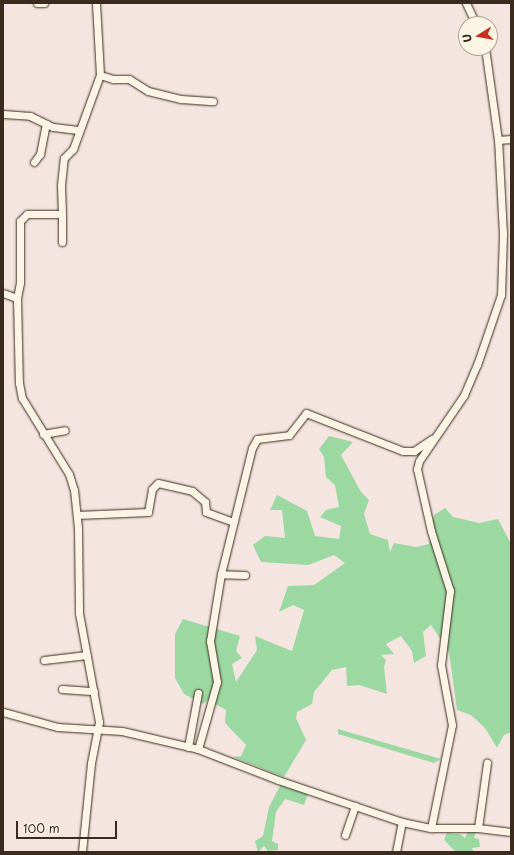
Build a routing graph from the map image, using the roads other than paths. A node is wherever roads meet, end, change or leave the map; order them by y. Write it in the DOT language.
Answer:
graph roads {
  1 [pos="37,3"];
  2 [pos="44,3"];
  3 [pos="96,3"];
  4 [pos="466,3"];
  5 [pos="472,16"];
  6 [pos="486,56"];
  7 [pos="100,75"];
  8 [pos="213,101"];
  9 [pos="3,114"];
  10 [pos="46,124"];
  11 [pos="78,130"];
  12 [pos="511,139"];
  13 [pos="498,140"];
  14 [pos="34,162"];
  15 [pos="62,214"];
  16 [pos="62,242"];
  17 [pos="3,293"];
  18 [pos="17,298"];
  19 [pos="65,430"];
  20 [pos="43,434"];
  21 [pos="434,438"];
  22 [pos="77,515"];
  23 [pos="233,522"];
  24 [pos="221,574"];
  25 [pos="245,575"];
  26 [pos="87,655"];
  27 [pos="44,660"];
  28 [pos="62,689"];
  29 [pos="94,691"];
  30 [pos="198,692"];
  31 [pos="3,712"];
  32 [pos="98,728"];
  33 [pos="188,747"];
  34 [pos="198,749"];
  35 [pos="487,763"];
  36 [pos="355,806"];
  37 [pos="402,822"];
  38 [pos="431,828"];
  39 [pos="478,828"];
  40 [pos="511,832"];
  41 [pos="345,835"];
  42 [pos="82,852"];
  43 [pos="396,852"];
  1 -- 2 [label="street"];
  3 -- 7 [label="street"];
  4 -- 5 [label="street"];
  6 -- 13 [label="street"];
  7 -- 8 [label="street"];
  7 -- 11 [label="street"];
  9 -- 10 [label="street"];
  10 -- 11 [label="street"];
  10 -- 14 [label="street"];
  11 -- 15 [label="street"];
  12 -- 13 [label="street"];
  13 -- 21 [label="street"];
  15 -- 16 [label="street"];
  15 -- 18 [label="street"];
  17 -- 18 [label="street"];
  18 -- 20 [label="street"];
  19 -- 20 [label="street"];
  20 -- 22 [label="street"];
  21 -- 23 [label="street"];
  21 -- 38 [label="street"];
  22 -- 23 [label="street"];
  22 -- 26 [label="street"];
  23 -- 24 [label="street"];
  24 -- 25 [label="street"];
  24 -- 34 [label="street"];
  26 -- 27 [label="street"];
  26 -- 29 [label="street"];
  28 -- 29 [label="street"];
  29 -- 32 [label="street"];
  30 -- 33 [label="street"];
  31 -- 32 [label="street"];
  32 -- 33 [label="street"];
  32 -- 42 [label="street"];
  33 -- 34 [label="street"];
  34 -- 36 [label="street"];
  35 -- 39 [label="street"];
  36 -- 37 [label="street"];
  36 -- 41 [label="street"];
  37 -- 38 [label="street"];
  37 -- 43 [label="street"];
  38 -- 39 [label="street"];
  39 -- 40 [label="street"];
}
